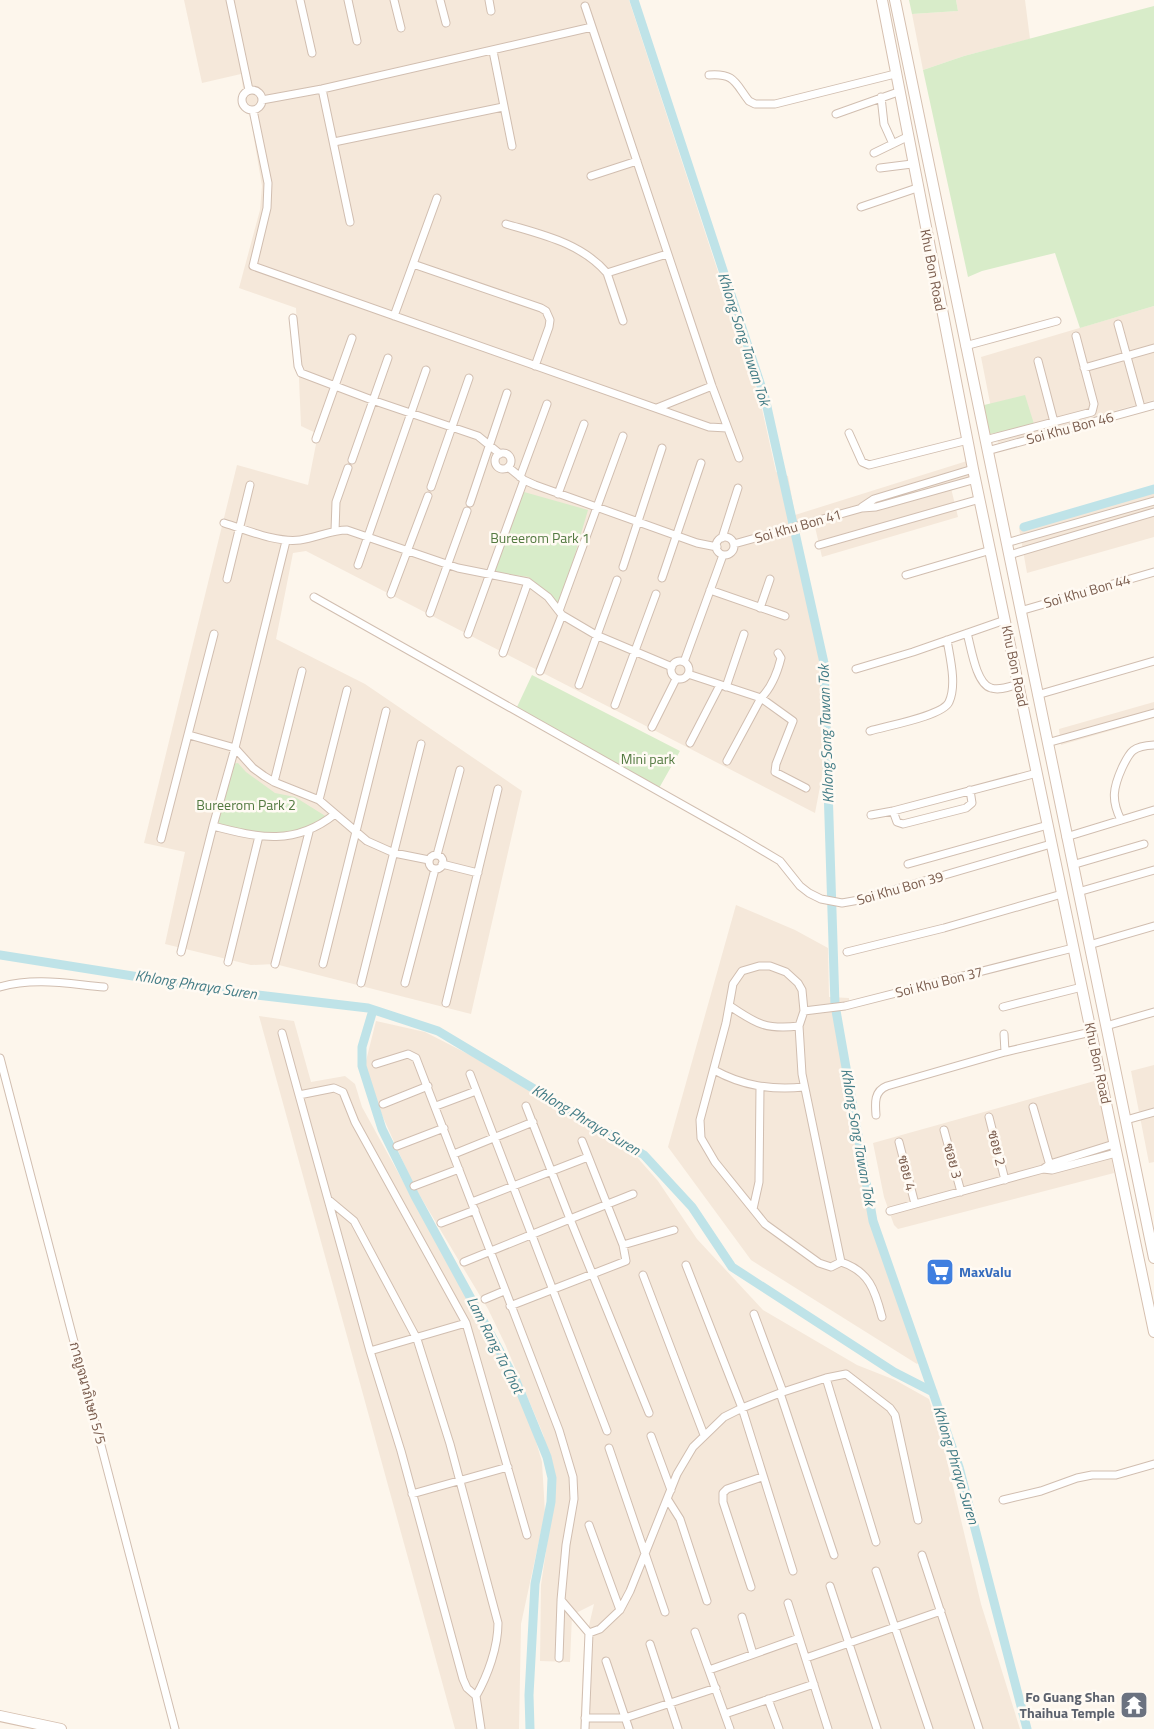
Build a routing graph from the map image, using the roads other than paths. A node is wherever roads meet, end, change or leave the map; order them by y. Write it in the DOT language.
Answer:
graph roads {
  1 [pos="230,0"];
  2 [pos="300,0"];
  3 [pos="348,0"];
  4 [pos="394,0"];
  5 [pos="440,0"];
  6 [pos="488,0"];
  7 [pos="882,0"];
  8 [pos="895,0"];
  9 [pos="585,6"];
  10 [pos="491,11"];
  11 [pos="898,16"];
  12 [pos="885,18"];
  13 [pos="446,23"];
  14 [pos="592,27"];
  15 [pos="400,28"];
  16 [pos="357,42"];
  17 [pos="493,51"];
  18 [pos="312,52"];
  19 [pos="895,74"];
  20 [pos="709,75"];
  21 [pos="322,89"];
  22 [pos="249,90"];
  23 [pos="898,92"];
  24 [pos="881,98"];
  25 [pos="262,100"];
  26 [pos="503,107"];
  27 [pos="253,110"];
  28 [pos="836,114"];
  29 [pos="907,137"];
  30 [pos="334,142"];
  31 [pos="893,144"];
  32 [pos="512,146"];
  33 [pos="874,152"];
  34 [pos="637,161"];
  35 [pos="912,164"];
  36 [pos="880,168"];
  37 [pos="591,176"];
  38 [pos="917,188"];
  39 [pos="437,198"];
  40 [pos="861,206"];
  41 [pos="350,222"];
  42 [pos="506,224"];
  43 [pos="668,254"];
  44 [pos="413,264"];
  45 [pos="607,273"];
  46 [pos="394,316"];
  47 [pos="293,318"];
  48 [pos="623,320"];
  49 [pos="1056,321"];
  50 [pos="1118,324"];
  51 [pos="1076,336"];
  52 [pos="352,338"];
  53 [pos="965,346"];
  54 [pos="1154,348"];
  55 [pos="1127,356"];
  56 [pos="388,358"];
  57 [pos="1038,361"];
  58 [pos="535,366"];
  59 [pos="1084,368"];
  60 [pos="426,370"];
  61 [pos="469,378"];
  62 [pos="335,385"];
  63 [pos="712,386"];
  64 [pos="507,393"];
  65 [pos="372,400"];
  66 [pos="547,404"];
  67 [pos="1140,404"];
  68 [pos="1154,405"];
  69 [pos="657,408"];
  70 [pos="412,413"];
  71 [pos="1054,422"];
  72 [pos="584,424"];
  73 [pos="451,427"];
  74 [pos="728,428"];
  75 [pos="849,433"];
  76 [pos="623,436"];
  77 [pos="316,439"];
  78 [pos="968,440"];
  79 [pos="490,443"];
  80 [pos="986,446"];
  81 [pos="662,448"];
  82 [pos="500,454"];
  83 [pos="739,458"];
  84 [pos="352,460"];
  85 [pos="701,463"];
  86 [pos="508,467"];
  87 [pos="348,468"];
  88 [pos="975,474"];
  89 [pos="522,478"];
  90 [pos="250,485"];
  91 [pos="432,487"];
  92 [pos="738,488"];
  93 [pos="558,494"];
  94 [pos="428,496"];
  95 [pos="980,499"];
  96 [pos="1154,501"];
  97 [pos="470,503"];
  98 [pos="597,508"];
  99 [pos="467,511"];
  100 [pos="1154,512"];
  101 [pos="224,522"];
  102 [pos="638,522"];
  103 [pos="240,528"];
  104 [pos="335,531"];
  105 [pos="367,536"];
  106 [pos="677,536"];
  107 [pos="722,538"];
  108 [pos="286,540"];
  109 [pos="1006,543"];
  110 [pos="734,544"];
  111 [pos="819,545"];
  112 [pos="717,547"];
  113 [pos="991,550"];
  114 [pos="406,551"];
  115 [pos="723,555"];
  116 [pos="1009,555"];
  117 [pos="446,564"];
  118 [pos="358,565"];
  119 [pos="622,567"];
  120 [pos="1154,572"];
  121 [pos="489,574"];
  122 [pos="906,575"];
  123 [pos="662,578"];
  124 [pos="227,579"];
  125 [pos="770,579"];
  126 [pos="617,580"];
  127 [pos="528,582"];
  128 [pos="710,590"];
  129 [pos="391,594"];
  130 [pos="656,594"];
  131 [pos="314,597"];
  132 [pos="760,608"];
  133 [pos="1020,611"];
  134 [pos="430,613"];
  135 [pos="560,613"];
  136 [pos="785,616"];
  137 [pos="1005,620"];
  138 [pos="967,633"];
  139 [pos="214,634"];
  140 [pos="468,634"];
  141 [pos="744,634"];
  142 [pos="596,635"];
  143 [pos="947,640"];
  144 [pos="634,652"];
  145 [pos="504,653"];
  146 [pos="778,653"];
  147 [pos="684,662"];
  148 [pos="1154,662"];
  149 [pos="672,667"];
  150 [pos="856,669"];
  151 [pos="302,671"];
  152 [pos="540,671"];
  153 [pos="688,674"];
  154 [pos="676,679"];
  155 [pos="1019,684"];
  156 [pos="578,685"];
  157 [pos="723,686"];
  158 [pos="347,690"];
  159 [pos="1037,695"];
  160 [pos="760,698"];
  161 [pos="615,705"];
  162 [pos="386,711"];
  163 [pos="1154,712"];
  164 [pos="652,727"];
  165 [pos="870,731"];
  166 [pos="188,735"];
  167 [pos="690,743"];
  168 [pos="1047,743"];
  169 [pos="421,744"];
  170 [pos="1154,744"];
  171 [pos="236,748"];
  172 [pos="727,761"];
  173 [pos="460,770"];
  174 [pos="1037,772"];
  175 [pos="274,782"];
  176 [pos="806,788"];
  177 [pos="498,789"];
  178 [pos="970,790"];
  179 [pos="319,800"];
  180 [pos="1154,810"];
  181 [pos="893,811"];
  182 [pos="335,814"];
  183 [pos="871,815"];
  184 [pos="1120,820"];
  185 [pos="1048,825"];
  186 [pos="213,826"];
  187 [pos="309,832"];
  188 [pos="355,832"];
  189 [pos="259,836"];
  190 [pos="1066,837"];
  191 [pos="161,839"];
  192 [pos="1051,844"];
  193 [pos="1144,844"];
  194 [pos="394,853"];
  195 [pos="437,855"];
  196 [pos="428,860"];
  197 [pos="442,864"];
  198 [pos="908,864"];
  199 [pos="1072,865"];
  200 [pos="435,869"];
  201 [pos="1154,870"];
  202 [pos="478,873"];
  203 [pos="1078,892"];
  204 [pos="1062,894"];
  205 [pos="1154,926"];
  206 [pos="1089,944"];
  207 [pos="1073,948"];
  208 [pos="181,952"];
  209 [pos="847,952"];
  210 [pos="228,962"];
  211 [pos="275,964"];
  212 [pos="323,964"];
  213 [pos="361,983"];
  214 [pos="405,983"];
  215 [pos="0,987"];
  216 [pos="104,987"];
  217 [pos="1082,988"];
  218 [pos="446,1002"];
  219 [pos="730,1006"];
  220 [pos="1003,1007"];
  221 [pos="804,1011"];
  222 [pos="1154,1012"];
  223 [pos="799,1026"];
  224 [pos="1106,1026"];
  225 [pos="1091,1032"];
  226 [pos="282,1033"];
  227 [pos="1004,1034"];
  228 [pos="1005,1052"];
  229 [pos="0,1058"];
  230 [pos="376,1064"];
  231 [pos="714,1070"];
  232 [pos="470,1074"];
  233 [pos="428,1086"];
  234 [pos="760,1087"];
  235 [pos="804,1087"];
  236 [pos="476,1091"];
  237 [pos="299,1095"];
  238 [pos="383,1104"];
  239 [pos="436,1106"];
  240 [pos="526,1106"];
  241 [pos="1034,1106"];
  242 [pos="1154,1112"];
  243 [pos="876,1115"];
  244 [pos="989,1117"];
  245 [pos="1126,1120"];
  246 [pos="533,1122"];
  247 [pos="444,1128"];
  248 [pos="944,1130"];
  249 [pos="494,1138"];
  250 [pos="582,1141"];
  251 [pos="899,1142"];
  252 [pos="397,1146"];
  253 [pos="1115,1148"];
  254 [pos="454,1154"];
  255 [pos="588,1157"];
  256 [pos="1051,1167"];
  257 [pos="459,1169"];
  258 [pos="552,1171"];
  259 [pos="1005,1180"];
  260 [pos="414,1186"];
  261 [pos="513,1187"];
  262 [pos="961,1192"];
  263 [pos="633,1194"];
  264 [pos="330,1201"];
  265 [pos="472,1202"];
  266 [pos="915,1204"];
  267 [pos="606,1205"];
  268 [pos="753,1209"];
  269 [pos="474,1210"];
  270 [pos="890,1211"];
  271 [pos="570,1219"];
  272 [pos="440,1223"];
  273 [pos="674,1230"];
  274 [pos="532,1235"];
  275 [pos="623,1245"];
  276 [pos="490,1252"];
  277 [pos="1154,1258"];
  278 [pos="464,1262"];
  279 [pos="841,1262"];
  280 [pos="686,1265"];
  281 [pos="594,1274"];
  282 [pos="642,1275"];
  283 [pos="554,1289"];
  284 [pos="504,1291"];
  285 [pos="485,1299"];
  286 [pos="510,1306"];
  287 [pos="754,1314"];
  288 [pos="882,1316"];
  289 [pos="466,1323"];
  290 [pos="1154,1332"];
  291 [pos="417,1339"];
  292 [pos="370,1351"];
  293 [pos="826,1378"];
  294 [pos="782,1392"];
  295 [pos="742,1408"];
  296 [pos="649,1413"];
  297 [pos="607,1431"];
  298 [pos="704,1435"];
  299 [pos="651,1436"];
  300 [pos="609,1448"];
  301 [pos="1154,1464"];
  302 [pos="508,1467"];
  303 [pos="762,1477"];
  304 [pos="458,1480"];
  305 [pos="671,1490"];
  306 [pos="412,1494"];
  307 [pos="668,1500"];
  308 [pos="1003,1500"];
  309 [pos="918,1520"];
  310 [pos="589,1525"];
  311 [pos="527,1535"];
  312 [pos="876,1542"];
  313 [pos="645,1552"];
  314 [pos="834,1555"];
  315 [pos="922,1555"];
  316 [pos="793,1571"];
  317 [pos="876,1571"];
  318 [pos="830,1586"];
  319 [pos="751,1587"];
  320 [pos="561,1600"];
  321 [pos="707,1601"];
  322 [pos="788,1604"];
  323 [pos="620,1610"];
  324 [pos="940,1611"];
  325 [pos="665,1612"];
  326 [pos="742,1617"];
  327 [pos="894,1628"];
  328 [pos="695,1632"];
  329 [pos="589,1633"];
  330 [pos="799,1638"];
  331 [pos="848,1643"];
  332 [pos="650,1644"];
  333 [pos="753,1654"];
  334 [pos="559,1658"];
  335 [pos="806,1658"];
  336 [pos="606,1661"];
  337 [pos="709,1670"];
  338 [pos="814,1684"];
  339 [pos="716,1688"];
  340 [pos="476,1696"];
  341 [pos="768,1699"];
  342 [pos="669,1704"];
  343 [pos="725,1714"];
  344 [pos="0,1716"];
  345 [pos="585,1718"];
  346 [pos="625,1718"];
  347 [pos="60,1729"];
  348 [pos="175,1729"];
  349 [pos="481,1729"];
  350 [pos="585,1729"];
  351 [pos="629,1729"];
  352 [pos="678,1729"];
  353 [pos="730,1729"];
  354 [pos="779,1729"];
  355 [pos="828,1729"];
  356 [pos="877,1729"];
  357 [pos="929,1729"];
  358 [pos="980,1729"];
  1 -- 22 [label="street"];
  2 -- 18 [label="street"];
  3 -- 16 [label="street"];
  4 -- 15 [label="street"];
  5 -- 13 [label="street"];
  6 -- 10 [label="street"];
  7 -- 12 [label="main road, Khu Bon Road"];
  8 -- 11 [label="main road, Khu Bon Road"];
  9 -- 14 [label="street"];
  11 -- 12 [label="main road"];
  11 -- 53 [label="main road, Khu Bon Road"];
  12 -- 19 [label="main road, Khu Bon Road"];
  14 -- 17 [label="street"];
  14 -- 34 [label="street"];
  17 -- 21 [label="street"];
  17 -- 26 [label="street"];
  19 -- 20 [label="street"];
  19 -- 23 [label="main road, Khu Bon Road"];
  21 -- 25 [label="street"];
  21 -- 30 [label="street"];
  22 -- 25 [label="street"];
  22 -- 27 [label="street"];
  23 -- 24 [label="street"];
  23 -- 29 [label="main road, Khu Bon Road"];
  24 -- 28 [label="street"];
  24 -- 31 [label="street"];
  25 -- 27 [label="street"];
  26 -- 30 [label="street"];
  26 -- 32 [label="street"];
  27 -- 46 [label="street"];
  29 -- 31 [label="street"];
  29 -- 35 [label="main road, Khu Bon Road"];
  30 -- 41 [label="street"];
  31 -- 33 [label="street"];
  34 -- 37 [label="street"];
  34 -- 43 [label="street"];
  35 -- 36 [label="street"];
  35 -- 38 [label="main road, Khu Bon Road"];
  38 -- 40 [label="street"];
  38 -- 78 [label="main road, Khu Bon Road"];
  39 -- 44 [label="street"];
  42 -- 45 [label="street"];
  43 -- 45 [label="street"];
  43 -- 63 [label="street"];
  44 -- 46 [label="street"];
  44 -- 58 [label="street"];
  45 -- 48 [label="street"];
  46 -- 58 [label="street"];
  47 -- 62 [label="street"];
  49 -- 53 [label="street"];
  50 -- 55 [label="street"];
  51 -- 59 [label="street"];
  52 -- 62 [label="street"];
  53 -- 80 [label="main road, Khu Bon Road"];
  54 -- 55 [label="street"];
  55 -- 59 [label="street"];
  55 -- 67 [label="street"];
  56 -- 65 [label="street"];
  57 -- 71 [label="street"];
  58 -- 69 [label="street"];
  59 -- 71 [label="street"];
  60 -- 70 [label="street"];
  61 -- 73 [label="street"];
  62 -- 65 [label="street"];
  62 -- 77 [label="street"];
  63 -- 69 [label="street"];
  63 -- 74 [label="street"];
  64 -- 79 [label="street"];
  65 -- 70 [label="street"];
  65 -- 84 [label="street"];
  66 -- 89 [label="street"];
  68 -- 80 [label="street, Soi Khu Bon 46"];
  69 -- 74 [label="street"];
  70 -- 73 [label="street"];
  70 -- 105 [label="street"];
  71 -- 80 [label="street"];
  72 -- 93 [label="street"];
  73 -- 79 [label="street"];
  73 -- 91 [label="street"];
  74 -- 83 [label="street"];
  75 -- 78 [label="street"];
  76 -- 98 [label="street"];
  78 -- 88 [label="main road, Khu Bon Road"];
  79 -- 82 [label="street"];
  79 -- 97 [label="street"];
  80 -- 109 [label="main road, Khu Bon Road"];
  81 -- 102 [label="street"];
  82 -- 86 [label="street"];
  82 -- 86 [label="street"];
  85 -- 106 [label="street"];
  86 -- 89 [label="street"];
  87 -- 104 [label="street"];
  88 -- 95 [label="main road, Khu Bon Road"];
  88 -- 110 [label="street, Soi Khu Bon 41"];
  89 -- 93 [label="street"];
  89 -- 121 [label="street"];
  90 -- 103 [label="street"];
  92 -- 107 [label="street"];
  93 -- 98 [label="street"];
  94 -- 114 [label="street"];
  95 -- 111 [label="street"];
  95 -- 113 [label="main road, Khu Bon Road"];
  96 -- 109 [label="street"];
  98 -- 102 [label="street"];
  98 -- 135 [label="street"];
  99 -- 117 [label="street"];
  100 -- 116 [label="street"];
  101 -- 103 [label="street"];
  102 -- 106 [label="street"];
  102 -- 119 [label="street"];
  103 -- 108 [label="street"];
  103 -- 124 [label="street"];
  104 -- 105 [label="street"];
  104 -- 108 [label="street"];
  105 -- 114 [label="street"];
  105 -- 118 [label="street"];
  106 -- 112 [label="street"];
  106 -- 123 [label="street"];
  107 -- 110 [label="street"];
  107 -- 112 [label="street"];
  108 -- 171 [label="street"];
  109 -- 116 [label="main road, Khu Bon Road"];
  110 -- 115 [label="street"];
  112 -- 115 [label="street"];
  113 -- 122 [label="street"];
  113 -- 137 [label="main road, Khu Bon Road"];
  114 -- 117 [label="street"];
  114 -- 129 [label="street"];
  115 -- 128 [label="street"];
  116 -- 133 [label="main road, Khu Bon Road"];
  117 -- 121 [label="street"];
  117 -- 134 [label="street"];
  120 -- 133 [label="street, Soi Khu Bon 44"];
  121 -- 127 [label="street"];
  121 -- 140 [label="street"];
  125 -- 132 [label="street"];
  126 -- 142 [label="street"];
  127 -- 135 [label="street"];
  127 -- 145 [label="street"];
  128 -- 132 [label="street"];
  128 -- 147 [label="street"];
  130 -- 144 [label="street"];
  131 -- 192 [label="street, Soi Khu Bon 39"];
  132 -- 136 [label="street"];
  133 -- 159 [label="main road, Khu Bon Road"];
  135 -- 142 [label="street"];
  135 -- 152 [label="street"];
  137 -- 138 [label="street"];
  137 -- 155 [label="main road, Khu Bon Road"];
  138 -- 143 [label="street"];
  138 -- 155 [label="street"];
  139 -- 166 [label="street"];
  141 -- 157 [label="street"];
  142 -- 144 [label="street"];
  142 -- 156 [label="street"];
  143 -- 150 [label="street"];
  143 -- 165 [label="street"];
  144 -- 149 [label="street"];
  144 -- 161 [label="street"];
  146 -- 160 [label="street"];
  147 -- 149 [label="street"];
  147 -- 153 [label="street"];
  148 -- 159 [label="street"];
  149 -- 154 [label="street"];
  151 -- 175 [label="street"];
  153 -- 154 [label="street"];
  153 -- 157 [label="street"];
  154 -- 164 [label="street"];
  155 -- 174 [label="main road, Khu Bon Road"];
  157 -- 160 [label="street"];
  157 -- 167 [label="street"];
  158 -- 179 [label="street"];
  159 -- 168 [label="main road, Khu Bon Road"];
  160 -- 172 [label="street"];
  160 -- 176 [label="street"];
  162 -- 188 [label="street"];
  163 -- 168 [label="street"];
  166 -- 171 [label="street"];
  166 -- 191 [label="street"];
  168 -- 190 [label="main road, Khu Bon Road"];
  169 -- 194 [label="street"];
  170 -- 184 [label="street"];
  171 -- 175 [label="street"];
  171 -- 186 [label="street"];
  173 -- 195 [label="street"];
  174 -- 178 [label="street"];
  174 -- 185 [label="main road, Khu Bon Road"];
  175 -- 179 [label="street"];
  177 -- 202 [label="street"];
  178 -- 181 [label="street"];
  178 -- 181 [label="street"];
  179 -- 182 [label="street"];
  180 -- 184 [label="street"];
  181 -- 183 [label="street"];
  182 -- 187 [label="street"];
  182 -- 188 [label="street"];
  184 -- 190 [label="street"];
  185 -- 192 [label="main road, Khu Bon Road"];
  185 -- 198 [label="street"];
  186 -- 189 [label="street"];
  186 -- 208 [label="street"];
  187 -- 189 [label="street"];
  187 -- 211 [label="street"];
  188 -- 194 [label="street"];
  188 -- 212 [label="street"];
  189 -- 210 [label="street"];
  190 -- 199 [label="main road, Khu Bon Road"];
  192 -- 204 [label="main road, Khu Bon Road"];
  193 -- 199 [label="street"];
  194 -- 196 [label="street"];
  194 -- 213 [label="street"];
  195 -- 196 [label="street"];
  195 -- 197 [label="street"];
  196 -- 200 [label="street"];
  197 -- 200 [label="street"];
  197 -- 202 [label="street"];
  199 -- 203 [label="main road, Khu Bon Road"];
  200 -- 214 [label="street"];
  201 -- 203 [label="street"];
  202 -- 218 [label="street"];
  203 -- 206 [label="main road, Khu Bon Road"];
  204 -- 207 [label="main road, Khu Bon Road"];
  204 -- 209 [label="street"];
  205 -- 206 [label="street"];
  206 -- 224 [label="main road, Khu Bon Road"];
  207 -- 217 [label="main road, Khu Bon Road"];
  207 -- 221 [label="street, Soi Khu Bon 37"];
  215 -- 216 [label="street"];
  217 -- 220 [label="street"];
  217 -- 225 [label="main road, Khu Bon Road"];
  219 -- 221 [label="street"];
  219 -- 223 [label="street"];
  219 -- 231 [label="street"];
  221 -- 223 [label="street"];
  222 -- 224 [label="street"];
  223 -- 235 [label="street"];
  224 -- 245 [label="main road, Khu Bon Road"];
  225 -- 228 [label="street"];
  225 -- 253 [label="main road, Khu Bon Road"];
  226 -- 237 [label="street"];
  227 -- 228 [label="street"];
  228 -- 243 [label="street"];
  229 -- 348 [label="street, กาญจนาภิเษก 5/5"];
  230 -- 233 [label="street"];
  231 -- 234 [label="street"];
  231 -- 268 [label="street"];
  232 -- 236 [label="street"];
  233 -- 238 [label="street"];
  233 -- 239 [label="street"];
  234 -- 235 [label="street"];
  234 -- 268 [label="street"];
  235 -- 279 [label="street"];
  236 -- 239 [label="street"];
  236 -- 249 [label="street"];
  237 -- 264 [label="street"];
  237 -- 289 [label="street"];
  239 -- 247 [label="street"];
  240 -- 246 [label="street"];
  241 -- 256 [label="street"];
  242 -- 245 [label="street"];
  244 -- 259 [label="street, ซอย 2"];
  245 -- 277 [label="main road, Khu Bon Road"];
  246 -- 249 [label="street"];
  246 -- 258 [label="street"];
  247 -- 252 [label="street"];
  247 -- 254 [label="street"];
  248 -- 262 [label="street, ซอย 3"];
  249 -- 254 [label="street"];
  249 -- 261 [label="street"];
  250 -- 255 [label="street"];
  251 -- 266 [label="street, ซอย 4"];
  253 -- 256 [label="street"];
  253 -- 290 [label="main road, Khu Bon Road"];
  254 -- 257 [label="street"];
  255 -- 258 [label="street"];
  255 -- 267 [label="street"];
  256 -- 259 [label="street"];
  257 -- 260 [label="street"];
  257 -- 265 [label="street"];
  258 -- 261 [label="street"];
  258 -- 271 [label="street"];
  259 -- 262 [label="street"];
  261 -- 265 [label="street"];
  261 -- 274 [label="street"];
  262 -- 266 [label="street"];
  263 -- 267 [label="street"];
  264 -- 291 [label="street"];
  264 -- 292 [label="street"];
  265 -- 269 [label="street"];
  266 -- 270 [label="street"];
  267 -- 271 [label="street"];
  267 -- 275 [label="street"];
  268 -- 279 [label="street"];
  269 -- 272 [label="street"];
  269 -- 276 [label="street"];
  271 -- 274 [label="street"];
  271 -- 281 [label="street"];
  273 -- 275 [label="street"];
  274 -- 276 [label="street"];
  274 -- 283 [label="street"];
  275 -- 281 [label="street"];
  276 -- 278 [label="street"];
  276 -- 284 [label="street"];
  279 -- 288 [label="street"];
  280 -- 295 [label="street"];
  281 -- 283 [label="street"];
  281 -- 296 [label="street"];
  282 -- 298 [label="street"];
  283 -- 286 [label="street"];
  283 -- 297 [label="street"];
  284 -- 285 [label="street"];
  284 -- 286 [label="street"];
  286 -- 320 [label="street"];
  287 -- 294 [label="street"];
  289 -- 291 [label="street"];
  289 -- 302 [label="street"];
  291 -- 292 [label="street"];
  291 -- 304 [label="street"];
  292 -- 306 [label="street"];
  293 -- 294 [label="street"];
  293 -- 309 [label="street"];
  293 -- 312 [label="street"];
  294 -- 295 [label="street"];
  294 -- 314 [label="street"];
  295 -- 298 [label="street"];
  295 -- 303 [label="street"];
  298 -- 305 [label="street"];
  299 -- 305 [label="street"];
  300 -- 313 [label="street"];
  301 -- 308 [label="street"];
  302 -- 304 [label="street"];
  302 -- 311 [label="street"];
  303 -- 316 [label="street"];
  303 -- 319 [label="street"];
  304 -- 306 [label="street"];
  304 -- 340 [label="street"];
  305 -- 307 [label="street"];
  306 -- 340 [label="street"];
  307 -- 313 [label="street"];
  307 -- 321 [label="street"];
  310 -- 323 [label="street"];
  313 -- 323 [label="street"];
  313 -- 325 [label="street"];
  315 -- 324 [label="street"];
  317 -- 327 [label="street"];
  318 -- 331 [label="street"];
  320 -- 329 [label="street"];
  320 -- 334 [label="street"];
  322 -- 330 [label="street"];
  323 -- 329 [label="street"];
  324 -- 327 [label="street"];
  324 -- 358 [label="street"];
  326 -- 333 [label="street"];
  327 -- 331 [label="street"];
  327 -- 357 [label="street"];
  328 -- 337 [label="street"];
  329 -- 345 [label="street"];
  330 -- 333 [label="street"];
  330 -- 335 [label="street"];
  331 -- 335 [label="street"];
  331 -- 356 [label="street"];
  332 -- 342 [label="street"];
  333 -- 337 [label="street"];
  335 -- 338 [label="street"];
  336 -- 346 [label="street"];
  337 -- 339 [label="street"];
  338 -- 341 [label="street"];
  338 -- 355 [label="street"];
  339 -- 342 [label="street"];
  339 -- 343 [label="street"];
  340 -- 349 [label="street"];
  341 -- 343 [label="street"];
  341 -- 354 [label="street"];
  342 -- 346 [label="street"];
  342 -- 352 [label="street"];
  343 -- 353 [label="street"];
  344 -- 347 [label="main road"];
  345 -- 346 [label="street"];
  345 -- 350 [label="street"];
  346 -- 351 [label="street"];
}
